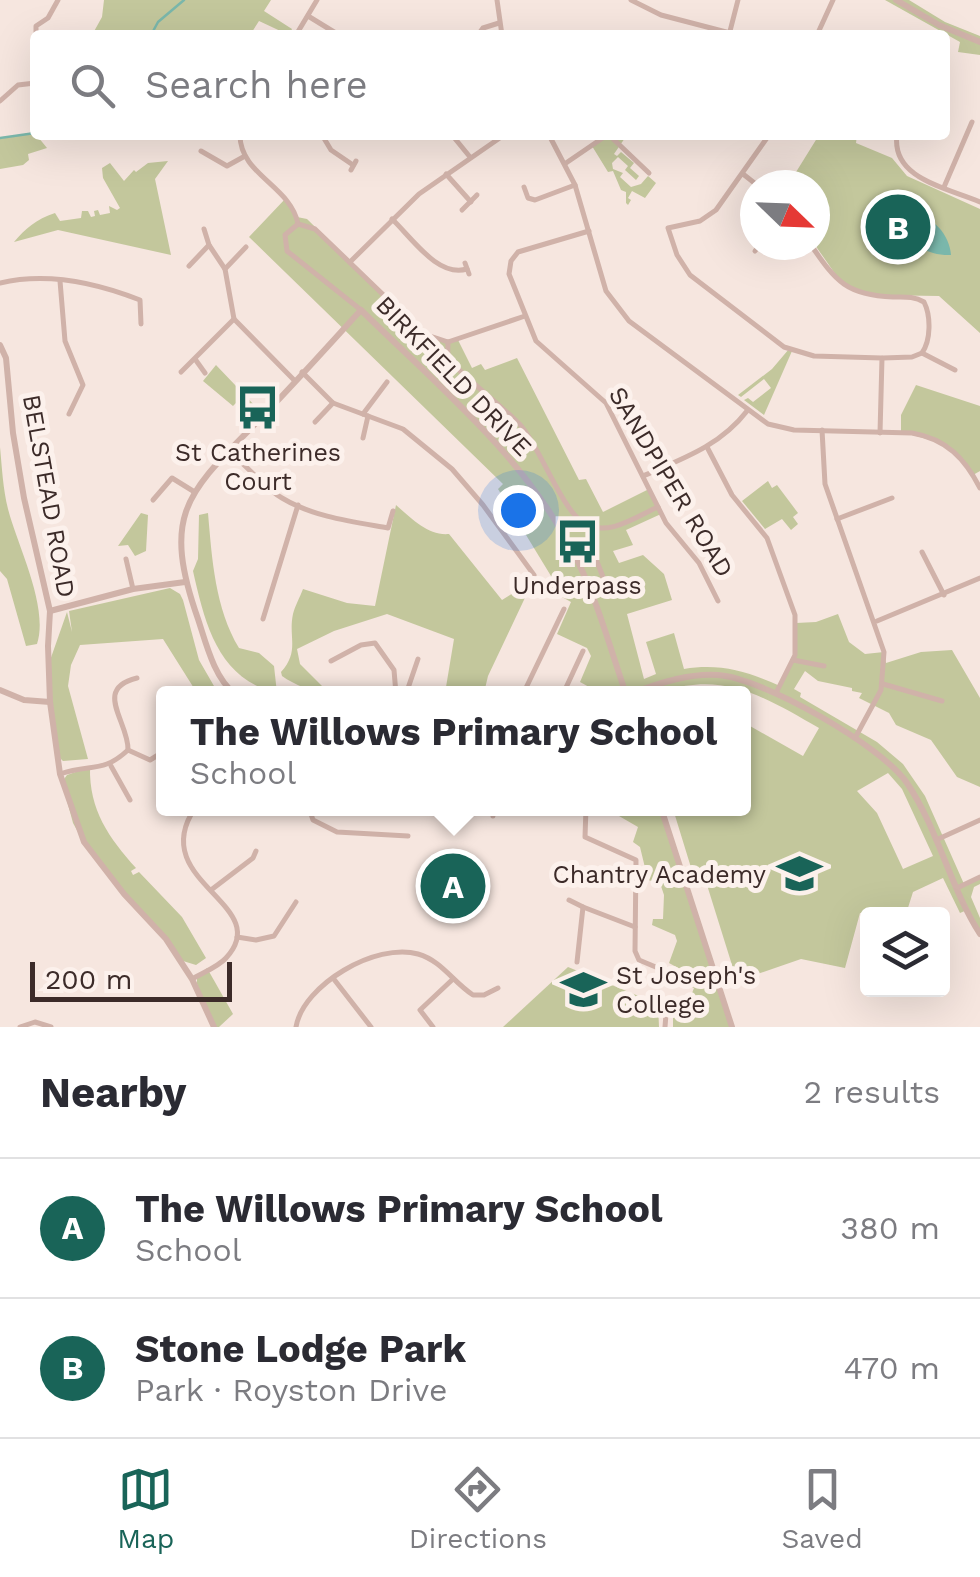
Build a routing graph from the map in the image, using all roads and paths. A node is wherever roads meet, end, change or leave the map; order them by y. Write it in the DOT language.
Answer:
graph roads {
  1 [pos="58,0"];
  2 [pos="317,0"];
  3 [pos="497,0"];
  4 [pos="632,0"];
  5 [pos="738,0"];
  6 [pos="833,0"];
  7 [pos="896,0"];
  8 [pos="308,16"];
  9 [pos="499,22"];
  10 [pos="36,30"];
  11 [pos="299,30"];
  12 [pos="331,30"];
  13 [pos="482,30"];
  14 [pos="501,30"];
  15 [pos="715,30"];
  16 [pos="730,30"];
  17 [pos="820,30"];
  18 [pos="980,42"];
  19 [pos="30,84"];
  20 [pos="0,101"];
  21 [pos="972,122"];
  22 [pos="241,140"];
  23 [pos="325,140"];
  24 [pos="456,140"];
  25 [pos="496,140"];
  26 [pos="552,140"];
  27 [pos="600,140"];
  28 [pos="614,140"];
  29 [pos="766,140"];
  30 [pos="897,140"];
  31 [pos="201,151"];
  32 [pos="245,156"];
  33 [pos="470,157"];
  34 [pos="566,163"];
  35 [pos="354,165"];
  36 [pos="745,170"];
  37 [pos="650,172"];
  38 [pos="446,174"];
  39 [pos="740,176"];
  40 [pos="576,185"];
  41 [pos="524,187"];
  42 [pos="944,187"];
  43 [pos="477,195"];
  44 [pos="471,202"];
  45 [pos="980,202"];
  46 [pos="462,210"];
  47 [pos="392,219"];
  48 [pos="298,224"];
  49 [pos="204,230"];
  50 [pos="589,231"];
  51 [pos="209,244"];
  52 [pos="246,247"];
  53 [pos="822,260"];
  54 [pos="350,262"];
  55 [pos="189,266"];
  56 [pos="225,269"];
  57 [pos="467,269"];
  58 [pos="60,281"];
  59 [pos="0,283"];
  60 [pos="360,310"];
  61 [pos="525,316"];
  62 [pos="234,319"];
  63 [pos="141,324"];
  64 [pos="448,342"];
  65 [pos="0,345"];
  66 [pos="922,353"];
  67 [pos="882,358"];
  68 [pos="195,359"];
  69 [pos="955,370"];
  70 [pos="181,372"];
  71 [pos="205,372"];
  72 [pos="302,372"];
  73 [pos="294,380"];
  74 [pos="387,382"];
  75 [pos="333,403"];
  76 [pos="747,411"];
  77 [pos="69,414"];
  78 [pos="366,415"];
  79 [pos="315,422"];
  80 [pos="822,430"];
  81 [pos="880,432"];
  82 [pos="364,438"];
  83 [pos="707,447"];
  84 [pos="226,451"];
  85 [pos="643,476"];
  86 [pos="980,488"];
  87 [pos="193,490"];
  88 [pos="892,498"];
  89 [pos="153,500"];
  90 [pos="298,505"];
  91 [pos="658,506"];
  92 [pos="393,511"];
  93 [pos="838,518"];
  94 [pos="593,527"];
  95 [pos="922,552"];
  96 [pos="126,560"];
  97 [pos="534,575"];
  98 [pos="980,578"];
  99 [pos="185,582"];
  100 [pos="605,582"];
  101 [pos="132,589"];
  102 [pos="944,595"];
  103 [pos="718,600"];
  104 [pos="564,609"];
  105 [pos="50,611"];
  106 [pos="263,619"];
  107 [pos="876,621"];
  108 [pos="583,651"];
  109 [pos="418,659"];
  110 [pos="793,660"];
  111 [pos="331,662"];
  112 [pos="824,666"];
  113 [pos="137,678"];
  114 [pos="883,684"];
  115 [pos="226,686"];
  116 [pos="395,686"];
  117 [pos="409,686"];
  118 [pos="526,686"];
  119 [pos="567,686"];
  120 [pos="624,686"];
  121 [pos="653,686"];
  122 [pos="0,690"];
  123 [pos="776,694"];
  124 [pos="942,700"];
  125 [pos="50,702"];
  126 [pos="855,738"];
  127 [pos="128,750"];
  128 [pos="156,756"];
  129 [pos="111,766"];
  130 [pos="60,774"];
  131 [pos="130,800"];
  132 [pos="190,816"];
  133 [pos="312,816"];
  134 [pos="585,816"];
  135 [pos="664,816"];
  136 [pos="980,820"];
  137 [pos="408,836"];
  138 [pos="936,840"];
  139 [pos="256,850"];
  140 [pos="980,877"];
  141 [pos="957,888"];
  142 [pos="210,890"];
  143 [pos="569,900"];
  144 [pos="296,902"];
  145 [pos="583,907"];
  146 [pos="636,927"];
  147 [pos="980,934"];
  148 [pos="237,938"];
  149 [pos="577,962"];
  150 [pos="670,973"];
  151 [pos="333,978"];
  152 [pos="453,979"];
  153 [pos="192,980"];
  154 [pos="498,988"];
  155 [pos="666,1014"];
  156 [pos="20,1027"];
  157 [pos="51,1027"];
  158 [pos="214,1027"];
  159 [pos="296,1027"];
  160 [pos="371,1027"];
  161 [pos="433,1027"];
  162 [pos="666,1027"];
  163 [pos="732,1027"];
  1 -- 10 [label="street"];
  2 -- 8 [label="street"];
  3 -- 9 [label="street"];
  4 -- 15 [label="street"];
  5 -- 16 [label="street"];
  6 -- 17 [label="street"];
  7 -- 18 [label="street"];
  8 -- 11 [label="street"];
  8 -- 12 [label="street"];
  9 -- 13 [label="street"];
  9 -- 14 [label="street"];
  19 -- 20 [label="street"];
  21 -- 42 [label="street"];
  22 -- 32 [label="street"];
  23 -- 35 [label="street"];
  24 -- 33 [label="street"];
  25 -- 33 [label="street"];
  26 -- 34 [label="street"];
  27 -- 34 [label="street"];
  28 -- 37 [label="street"];
  29 -- 36 [label="street"];
  30 -- 42 [label="street"];
  31 -- 32 [label="street"];
  32 -- 48 [label="street, BIRKFIELD DRIVE"];
  33 -- 38 [label="street"];
  34 -- 40 [label="street"];
  38 -- 44 [label="street"];
  38 -- 47 [label="street"];
  39 -- 67 [label="street"];
  40 -- 41 [label="street"];
  40 -- 50 [label="street"];
  42 -- 45 [label="street"];
  43 -- 44 [label="street"];
  44 -- 46 [label="street"];
  47 -- 54 [label="street"];
  47 -- 57 [label="street"];
  48 -- 54 [label="street, BIRKFIELD DRIVE"];
  48 -- 60 [label="street, BIRKFIELD DRIVE"];
  49 -- 51 [label="street"];
  50 -- 61 [label="street, SANDPIPER ROAD"];
  50 -- 76 [label="street"];
  51 -- 55 [label="street"];
  51 -- 56 [label="street"];
  52 -- 56 [label="street"];
  53 -- 66 [label="street"];
  54 -- 64 [label="street, BIRKFIELD DRIVE"];
  56 -- 62 [label="street"];
  58 -- 59 [label="street"];
  58 -- 63 [label="street"];
  58 -- 77 [label="street"];
  60 -- 72 [label="street"];
  60 -- 120 [label="street, BIRKFIELD DRIVE"];
  61 -- 64 [label="street"];
  61 -- 85 [label="street, SANDPIPER ROAD"];
  62 -- 68 [label="street"];
  62 -- 73 [label="street"];
  64 -- 94 [label="street, BIRKFIELD DRIVE"];
  65 -- 105 [label="street, BELSTEAD ROAD"];
  66 -- 67 [label="street"];
  66 -- 69 [label="street"];
  67 -- 81 [label="street"];
  68 -- 70 [label="street"];
  68 -- 71 [label="street"];
  72 -- 73 [label="street"];
  72 -- 75 [label="street"];
  73 -- 84 [label="street"];
  74 -- 78 [label="street"];
  75 -- 78 [label="street"];
  75 -- 79 [label="street"];
  76 -- 80 [label="street"];
  76 -- 83 [label="street"];
  78 -- 82 [label="street"];
  78 -- 97 [label="street"];
  80 -- 81 [label="street"];
  80 -- 93 [label="street"];
  81 -- 86 [label="street"];
  83 -- 85 [label="street"];
  83 -- 110 [label="street"];
  84 -- 87 [label="street"];
  84 -- 90 [label="street"];
  85 -- 91 [label="street, SANDPIPER ROAD"];
  87 -- 89 [label="street"];
  87 -- 99 [label="street"];
  88 -- 93 [label="street"];
  90 -- 92 [label="street"];
  90 -- 106 [label="street"];
  91 -- 94 [label="street"];
  91 -- 103 [label="street, SANDPIPER ROAD"];
  93 -- 107 [label="street"];
  94 -- 100 [label="street"];
  95 -- 102 [label="street"];
  96 -- 101 [label="street"];
  98 -- 102 [label="street"];
  99 -- 101 [label="street"];
  99 -- 115 [label="street"];
  101 -- 105 [label="street"];
  102 -- 107 [label="street"];
  104 -- 118 [label="street"];
  105 -- 125 [label="street, BELSTEAD ROAD"];
  107 -- 114 [label="street"];
  108 -- 119 [label="street"];
  109 -- 117 [label="street"];
  110 -- 112 [label="street"];
  110 -- 123 [label="street"];
  111 -- 116 [label="street"];
  113 -- 127 [label="street"];
  114 -- 124 [label="street"];
  114 -- 126 [label="street"];
  121 -- 123 [label="street"];
  122 -- 125 [label="street"];
  123 -- 126 [label="street"];
  125 -- 130 [label="street, BELSTEAD ROAD"];
  126 -- 138 [label="street"];
  127 -- 128 [label="street"];
  127 -- 129 [label="street"];
  129 -- 130 [label="street"];
  129 -- 131 [label="street"];
  130 -- 153 [label="street, BELSTEAD ROAD"];
  132 -- 142 [label="street"];
  133 -- 137 [label="street"];
  134 -- 146 [label="street"];
  135 -- 163 [label="street"];
  136 -- 138 [label="street"];
  138 -- 141 [label="street"];
  139 -- 142 [label="street"];
  140 -- 141 [label="street"];
  141 -- 147 [label="street"];
  142 -- 148 [label="street"];
  143 -- 145 [label="street"];
  144 -- 148 [label="street"];
  145 -- 146 [label="street"];
  145 -- 149 [label="street"];
  146 -- 150 [label="street"];
  148 -- 153 [label="street"];
  151 -- 152 [label="street"];
  151 -- 159 [label="street"];
  151 -- 160 [label="street"];
  152 -- 154 [label="street"];
  152 -- 161 [label="street"];
  153 -- 158 [label="street, BELSTEAD ROAD"];
  155 -- 162 [label="street"];
  156 -- 157 [label="street"];
}
